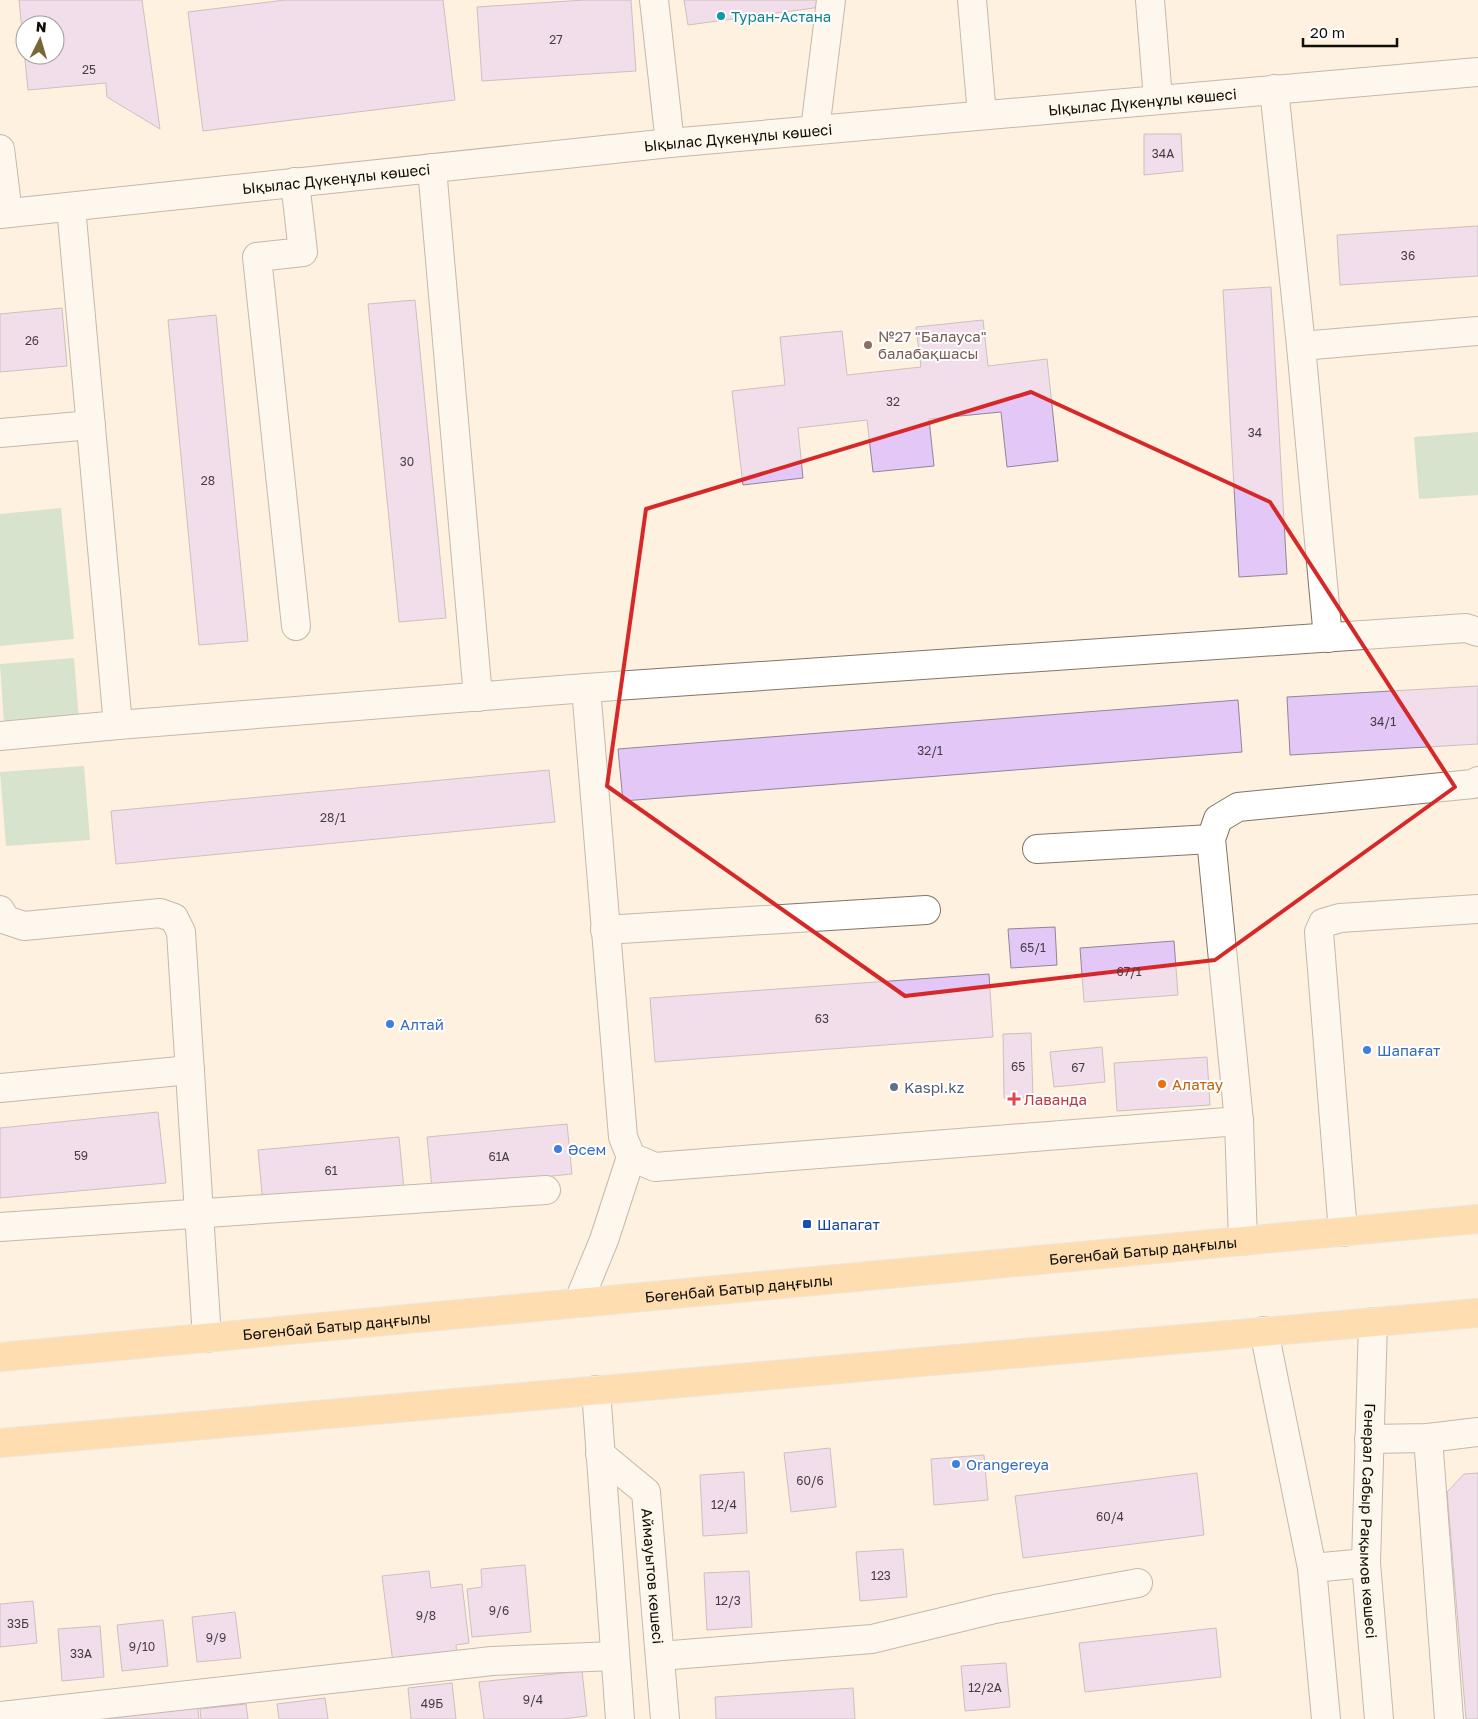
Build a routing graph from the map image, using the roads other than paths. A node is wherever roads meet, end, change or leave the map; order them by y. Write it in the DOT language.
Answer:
graph roads {
  1 [pos="654,0"];
  2 [pos="831,0"];
  3 [pos="972,0"];
  4 [pos="1150,0"];
  5 [pos="1478,72"];
  6 [pos="1274,89"];
  7 [pos="1158,99"];
  8 [pos="982,116"];
  9 [pos="815,130"];
  10 [pos="670,143"];
  11 [pos="0,149"];
  12 [pos="432,168"];
  13 [pos="295,182"];
  14 [pos="71,207"];
  15 [pos="4,213"];
  16 [pos="1478,331"];
  17 [pos="1301,346"];
  18 [pos="91,425"];
  19 [pos="0,432"];
  20 [pos="296,626"];
  21 [pos="1478,632"];
  22 [pos="1328,638"];
  23 [pos="586,688"];
  24 [pos="478,697"];
  25 [pos="118,726"];
  26 [pos="0,736"];
  27 [pos="1478,781"];
  28 [pos="1212,839"];
  29 [pos="1037,849"];
  30 [pos="1478,909"];
  31 [pos="0,910"];
  32 [pos="926,910"];
  33 [pos="605,930"];
  34 [pos="190,1070"];
  35 [pos="0,1088"];
  36 [pos="1239,1121"];
  37 [pos="631,1157"];
  38 [pos="546,1190"];
  39 [pos="199,1213"];
  40 [pos="1478,1219"];
  41 [pos="0,1227"];
  42 [pos="1343,1232"];
  43 [pos="1243,1241"];
  44 [pos="578,1303"];
  45 [pos="1478,1313"];
  46 [pos="1373,1322"];
  47 [pos="1264,1331"];
  48 [pos="207,1338"];
  49 [pos="0,1357"];
  50 [pos="596,1390"];
  51 [pos="1478,1432"];
  52 [pos="1428,1438"];
  53 [pos="1369,1439"];
  54 [pos="0,1443"];
  55 [pos="600,1454"];
  56 [pos="1366,1563"];
  57 [pos="1312,1568"];
  58 [pos="1138,1583"];
  59 [pos="615,1656"];
  60 [pos="660,1656"];
  61 [pos="0,1716"];
  62 [pos="620,1719"];
  63 [pos="665,1719"];
  64 [pos="1326,1719"];
  65 [pos="1379,1719"];
  66 [pos="1449,1719"];
  1 -- 10 [label="street"];
  2 -- 9 [label="street"];
  3 -- 8 [label="street"];
  4 -- 7 [label="street"];
  5 -- 6 [label="street, Ықылас Дүкенұлы көшесі"];
  6 -- 7 [label="street, Ықылас Дүкенұлы көшесі"];
  6 -- 17 [label="street"];
  7 -- 8 [label="street, Ықылас Дүкенұлы көшесі"];
  8 -- 9 [label="street, Ықылас Дүкенұлы көшесі"];
  9 -- 10 [label="street, Ықылас Дүкенұлы көшесі"];
  10 -- 12 [label="street, Ықылас Дүкенұлы көшесі"];
  11 -- 15 [label="street"];
  12 -- 13 [label="street, Ықылас Дүкенұлы көшесі"];
  12 -- 24 [label="street"];
  13 -- 14 [label="street, Ықылас Дүкенұлы көшесі"];
  13 -- 20 [label="street"];
  14 -- 15 [label="street, Ықылас Дүкенұлы көшесі"];
  14 -- 18 [label="street"];
  16 -- 17 [label="street"];
  17 -- 22 [label="street"];
  18 -- 19 [label="street"];
  18 -- 25 [label="street"];
  21 -- 22 [label="street"];
  22 -- 23 [label="street"];
  23 -- 24 [label="street"];
  23 -- 33 [label="street"];
  24 -- 25 [label="street"];
  25 -- 26 [label="street"];
  27 -- 28 [label="street"];
  28 -- 29 [label="street"];
  28 -- 36 [label="street"];
  30 -- 42 [label="street"];
  31 -- 34 [label="street"];
  32 -- 33 [label="street"];
  33 -- 37 [label="street"];
  34 -- 35 [label="street"];
  34 -- 39 [label="street"];
  36 -- 37 [label="street"];
  36 -- 43 [label="street"];
  37 -- 44 [label="street"];
  38 -- 39 [label="street"];
  39 -- 41 [label="street"];
  39 -- 48 [label="street"];
  40 -- 42 [label="main road, Бөгенбай Батыр даңғылы"];
  42 -- 43 [label="main road, Бөгенбай Батыр даңғылы"];
  43 -- 44 [label="main road, Бөгенбай Батыр даңғылы"];
  44 -- 48 [label="main road, Бөгенбай Батыр даңғылы"];
  45 -- 46 [label="main road"];
  46 -- 47 [label="main road"];
  46 -- 53 [label="street, Генерал Сабыр Рақымов көшесі"];
  47 -- 50 [label="main road"];
  47 -- 57 [label="street"];
  48 -- 49 [label="main road, Бөгенбай Батыр даңғылы"];
  50 -- 54 [label="main road"];
  50 -- 55 [label="street"];
  51 -- 52 [label="street"];
  52 -- 53 [label="street"];
  52 -- 66 [label="street"];
  53 -- 56 [label="street, Генерал Сабыр Рақымов көшесі"];
  55 -- 59 [label="street"];
  55 -- 60 [label="street, Аймауытов көшесі"];
  56 -- 57 [label="street"];
  56 -- 65 [label="street, Генерал Сабыр Рақымов көшесі"];
  57 -- 64 [label="street"];
  58 -- 60 [label="street"];
  59 -- 61 [label="street"];
  59 -- 62 [label="street"];
  60 -- 63 [label="street, Аймауытов көшесі"];
}
